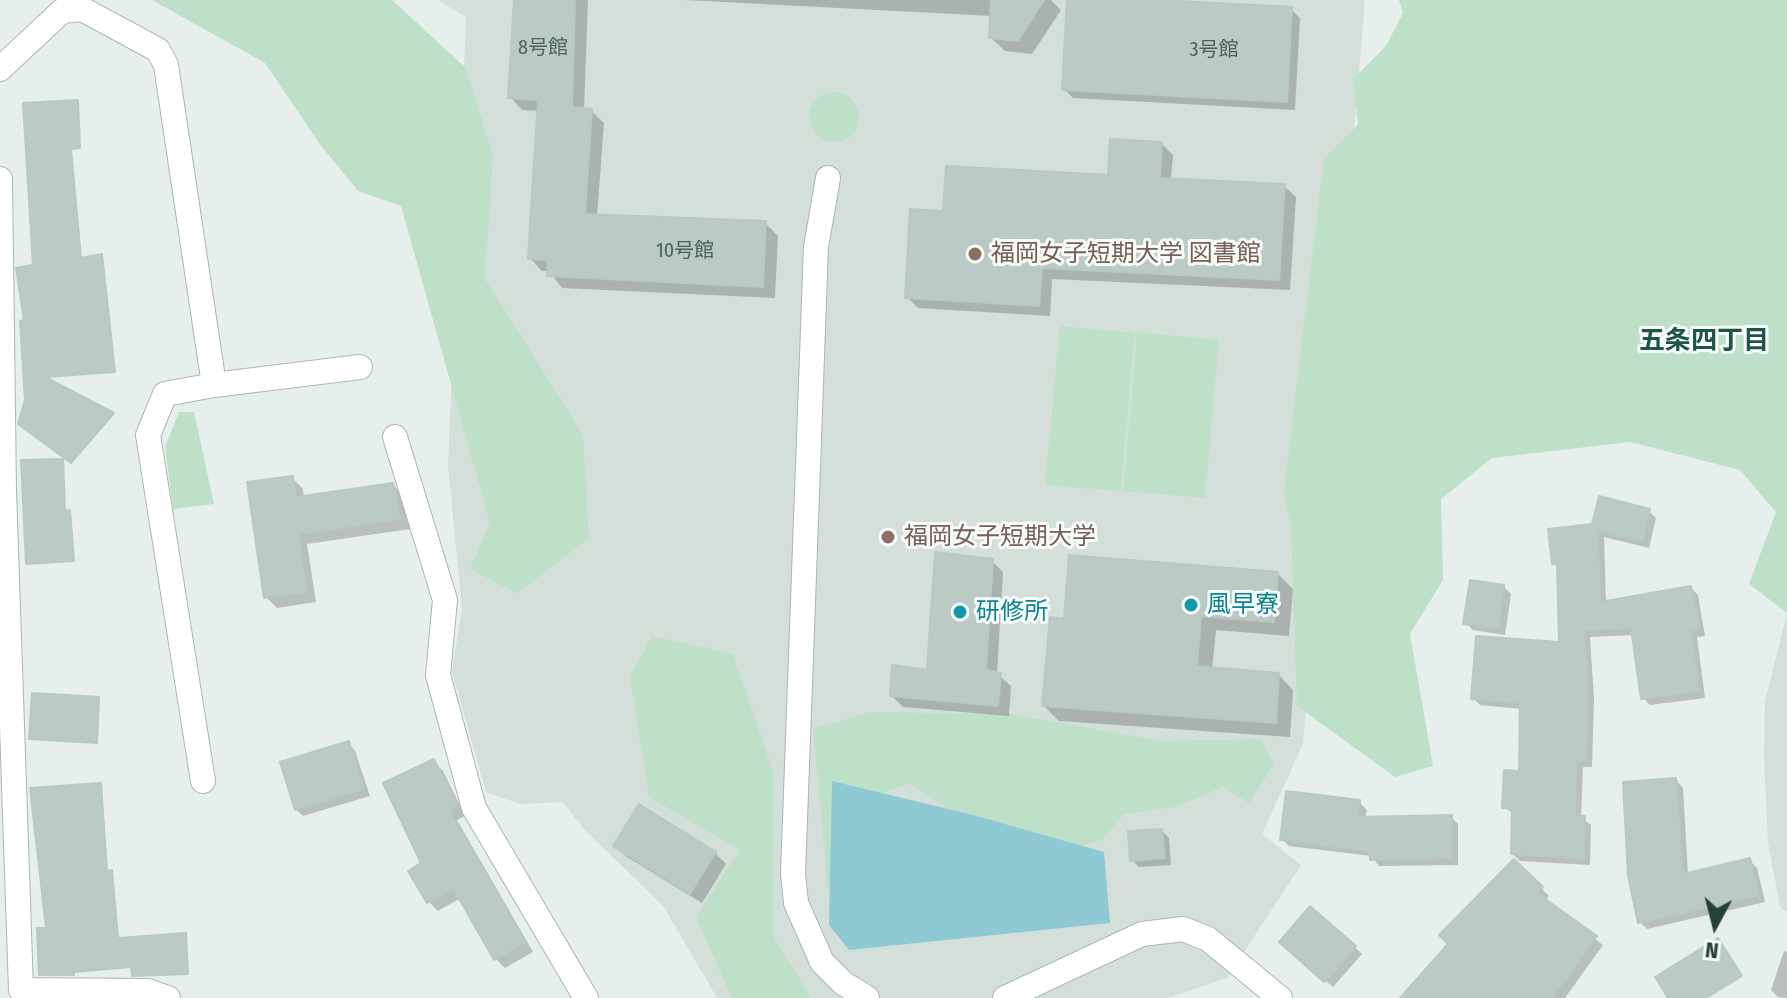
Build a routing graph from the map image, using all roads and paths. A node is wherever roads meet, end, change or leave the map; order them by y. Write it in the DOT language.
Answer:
graph roads {
  1 [pos="0,69"];
  2 [pos="828,178"];
  3 [pos="0,179"];
  4 [pos="360,367"];
  5 [pos="214,385"];
  6 [pos="395,437"];
  7 [pos="2,492"];
  8 [pos="203,781"];
  9 [pos="10,991"];
  10 [pos="168,998"];
  11 [pos="586,998"];
  12 [pos="867,998"];
  13 [pos="1005,998"];
  14 [pos="1280,998"];
  1 -- 5 [label="street"];
  2 -- 12 [label="street"];
  3 -- 7 [label="street"];
  4 -- 5 [label="street"];
  5 -- 8 [label="street"];
  6 -- 11 [label="street"];
  7 -- 9 [label="street"];
  9 -- 10 [label="street"];
  13 -- 14 [label="street"];
}
